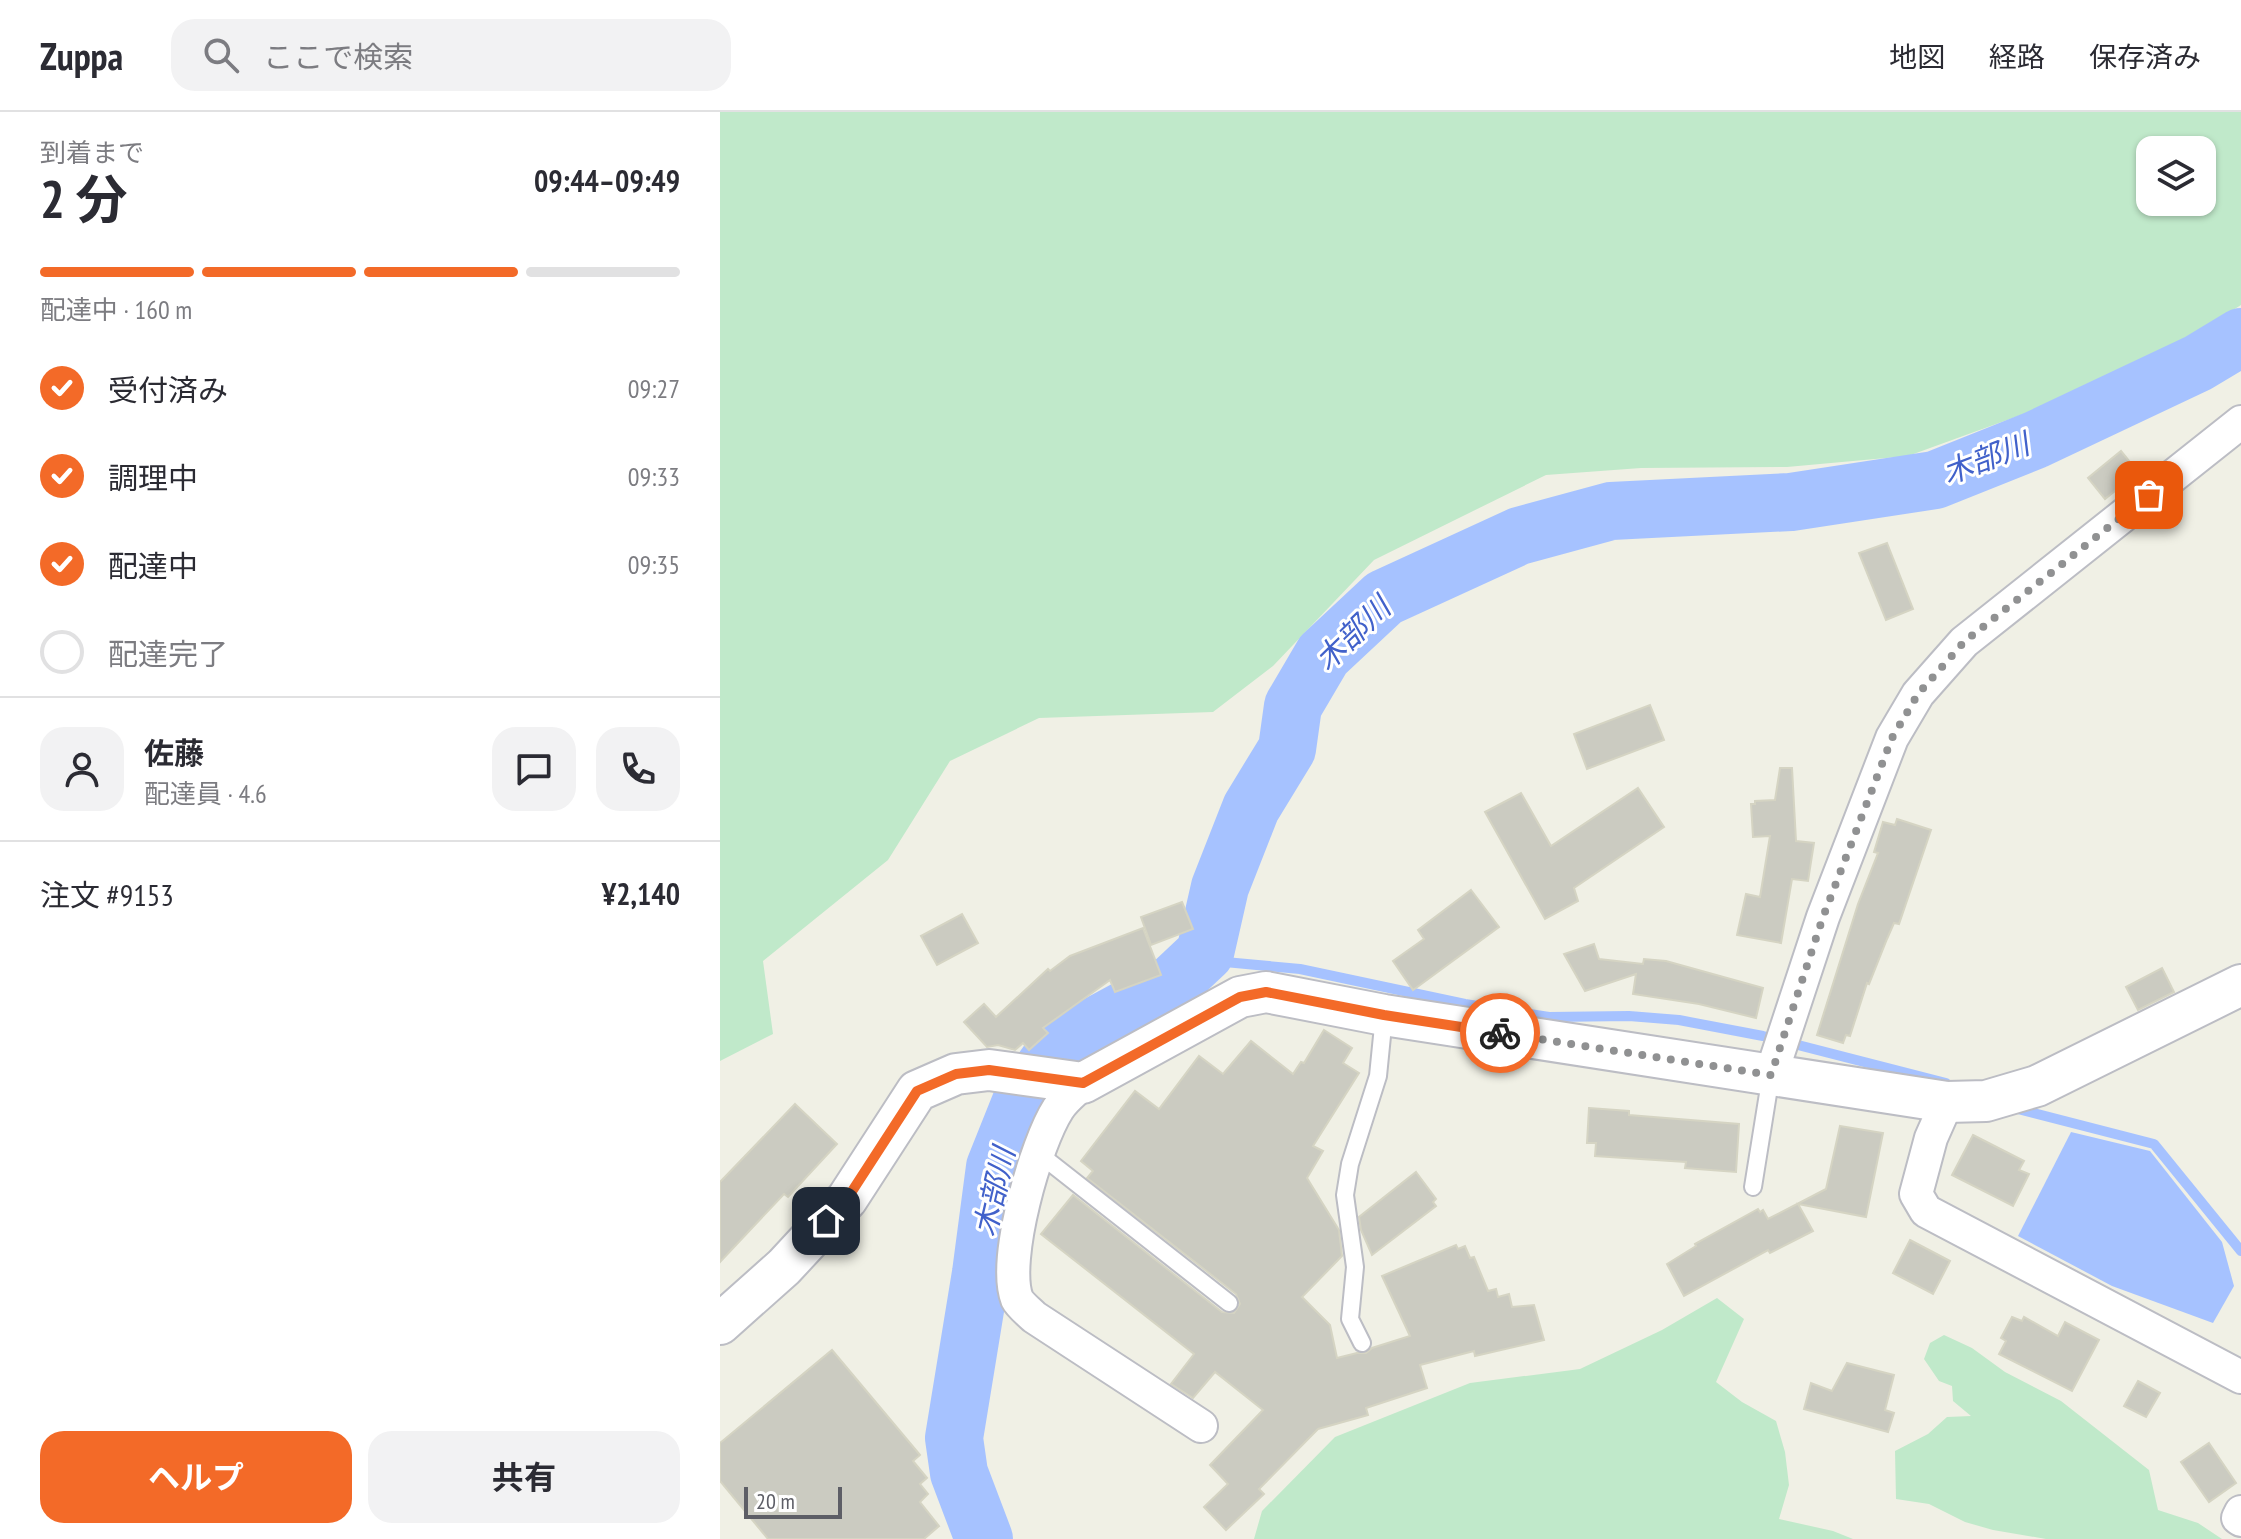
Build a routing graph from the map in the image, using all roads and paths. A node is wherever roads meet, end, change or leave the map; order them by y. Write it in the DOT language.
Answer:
graph roads {
  1 [pos="2241,422"];
  2 [pos="2241,985"];
  3 [pos="1384,1015"];
  4 [pos="1771,1075"];
  5 [pos="1083,1083"];
  6 [pos="1947,1102"];
  7 [pos="1038,1153"];
  8 [pos="1753,1187"];
  9 [pos="1229,1303"];
  10 [pos="720,1324"];
  11 [pos="1362,1343"];
  12 [pos="2238,1369"];
  13 [pos="1201,1426"];
  14 [pos="2241,1512"];
  15 [pos="2241,1520"];
  1 -- 4 [label="street"];
  2 -- 6 [label="street"];
  3 -- 4 [label="street"];
  3 -- 5 [label="street"];
  3 -- 11 [label="lane"];
  4 -- 6 [label="street"];
  4 -- 8 [label="lane"];
  5 -- 7 [label="street"];
  5 -- 10 [label="street"];
  6 -- 12 [label="street"];
  7 -- 9 [label="lane"];
  7 -- 13 [label="street"];
  14 -- 15 [label="street"];
}
